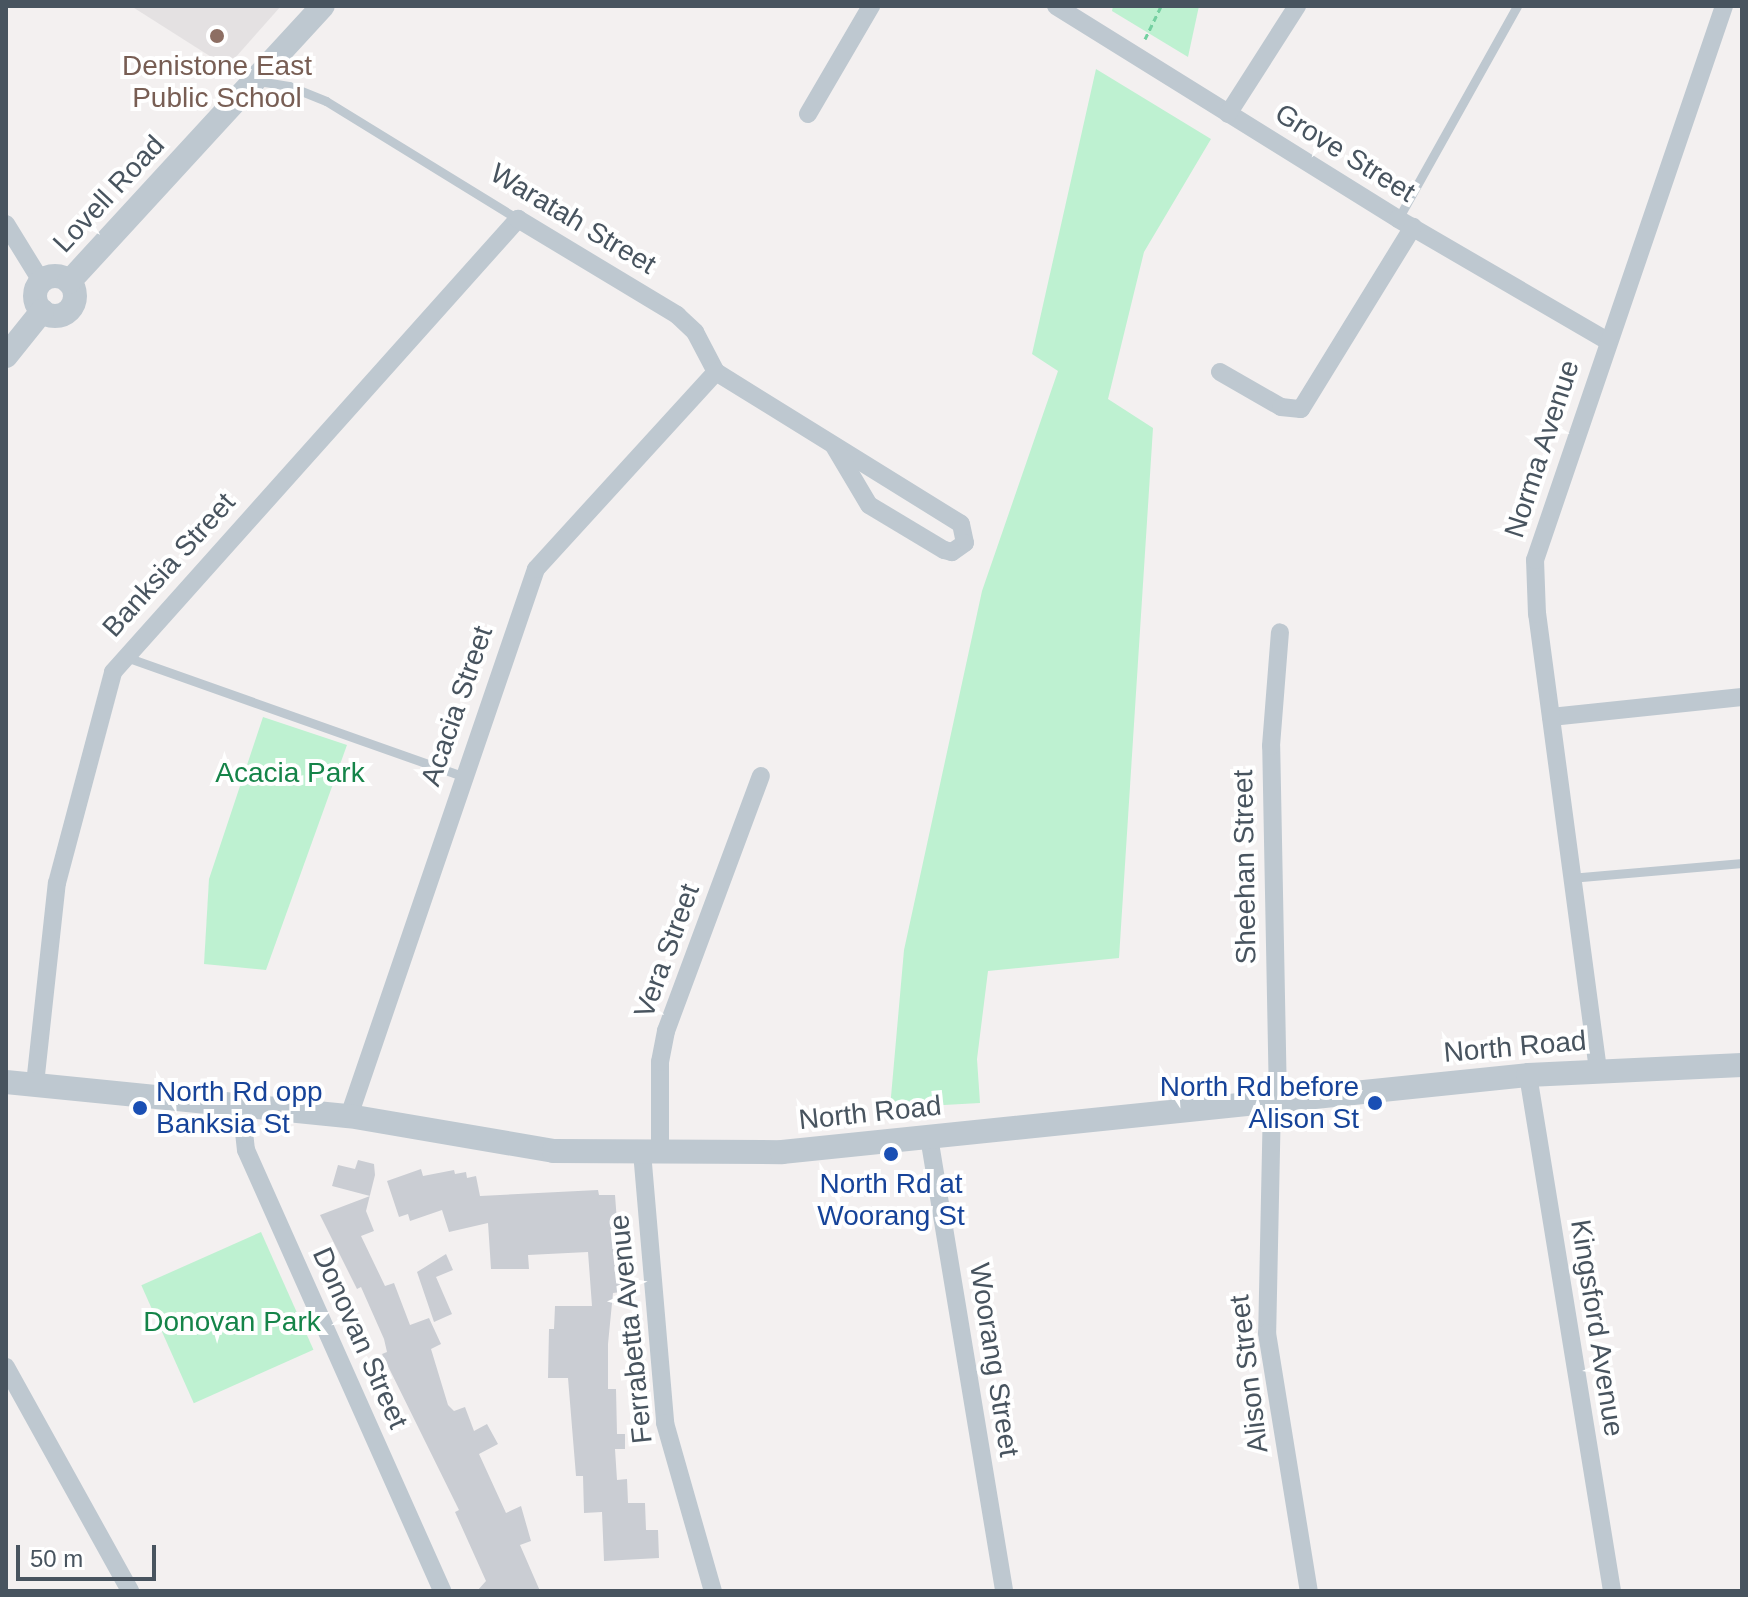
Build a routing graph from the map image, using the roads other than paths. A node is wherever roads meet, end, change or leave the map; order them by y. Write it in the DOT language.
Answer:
graph roads {
  1 [pos="323,6"];
  2 [pos="871,6"];
  3 [pos="1056,6"];
  4 [pos="1297,6"];
  5 [pos="1517,6"];
  6 [pos="1724,6"];
  7 [pos="254,81"];
  8 [pos="808,114"];
  9 [pos="1228,114"];
  10 [pos="518,219"];
  11 [pos="1406,223"];
  12 [pos="6,224"];
  13 [pos="41,281"];
  14 [pos="69,282"];
  15 [pos="42,311"];
  16 [pos="1608,341"];
  17 [pos="6,356"];
  18 [pos="716,372"];
  19 [pos="1220,372"];
  20 [pos="834,446"];
  21 [pos="1280,632"];
  22 [pos="124,656"];
  23 [pos="1742,697"];
  24 [pos="1551,717"];
  25 [pos="462,776"];
  26 [pos="761,776"];
  27 [pos="1742,863"];
  28 [pos="1570,878"];
  29 [pos="1742,1065"];
  30 [pos="1598,1070"];
  31 [pos="1528,1075"];
  32 [pos="6,1082"];
  33 [pos="35,1084"];
  34 [pos="1275,1101"];
  35 [pos="241,1105"];
  36 [pos="349,1116"];
  37 [pos="929,1137"];
  38 [pos="651,1152"];
  39 [pos="6,1367"];
  40 [pos="130,1591"];
  41 [pos="442,1591"];
  42 [pos="713,1591"];
  43 [pos="1004,1591"];
  44 [pos="1309,1591"];
  45 [pos="1612,1591"];
  1 -- 7 [label="street, Lovell Road"];
  2 -- 8 [label="street"];
  3 -- 9 [label="street, Grove Street"];
  4 -- 9 [label="street"];
  5 -- 11 [label="lane"];
  6 -- 16 [label="street, Norma Avenue"];
  7 -- 10 [label="lane, Waratah Street"];
  7 -- 14 [label="street, Lovell Road"];
  9 -- 11 [label="street, Grove Street"];
  10 -- 18 [label="street, Waratah Street"];
  10 -- 22 [label="street, Banksia Street"];
  11 -- 16 [label="street, Grove Street"];
  11 -- 19 [label="street"];
  12 -- 13 [label="street"];
  13 -- 14 [label="street"];
  13 -- 15 [label="street"];
  14 -- 15 [label="street"];
  15 -- 17 [label="street"];
  16 -- 24 [label="street, Norma Avenue"];
  18 -- 20 [label="street"];
  18 -- 25 [label="street, Acacia Street"];
  20 -- 20 [label="street"];
  21 -- 34 [label="street, Sheehan Street"];
  22 -- 25 [label="lane"];
  22 -- 33 [label="street, Banksia Street"];
  23 -- 24 [label="street"];
  24 -- 28 [label="street, Norma Avenue"];
  25 -- 36 [label="street, Acacia Street"];
  26 -- 38 [label="street, Vera Street"];
  27 -- 28 [label="lane"];
  28 -- 30 [label="street, Norma Avenue"];
  29 -- 30 [label="street, North Road"];
  30 -- 31 [label="street, North Road"];
  31 -- 34 [label="street, North Road"];
  31 -- 45 [label="street, Kingsford Avenue"];
  32 -- 33 [label="street, North Road"];
  33 -- 35 [label="street, North Road"];
  34 -- 37 [label="street, North Road"];
  34 -- 44 [label="street, Alison Street"];
  35 -- 36 [label="street, North Road"];
  35 -- 41 [label="street, Donovan Street"];
  36 -- 38 [label="street, North Road"];
  37 -- 38 [label="street, North Road"];
  37 -- 43 [label="street, Woorang Street"];
  38 -- 42 [label="street, Ferrabetta Avenue"];
  39 -- 40 [label="street"];
}
